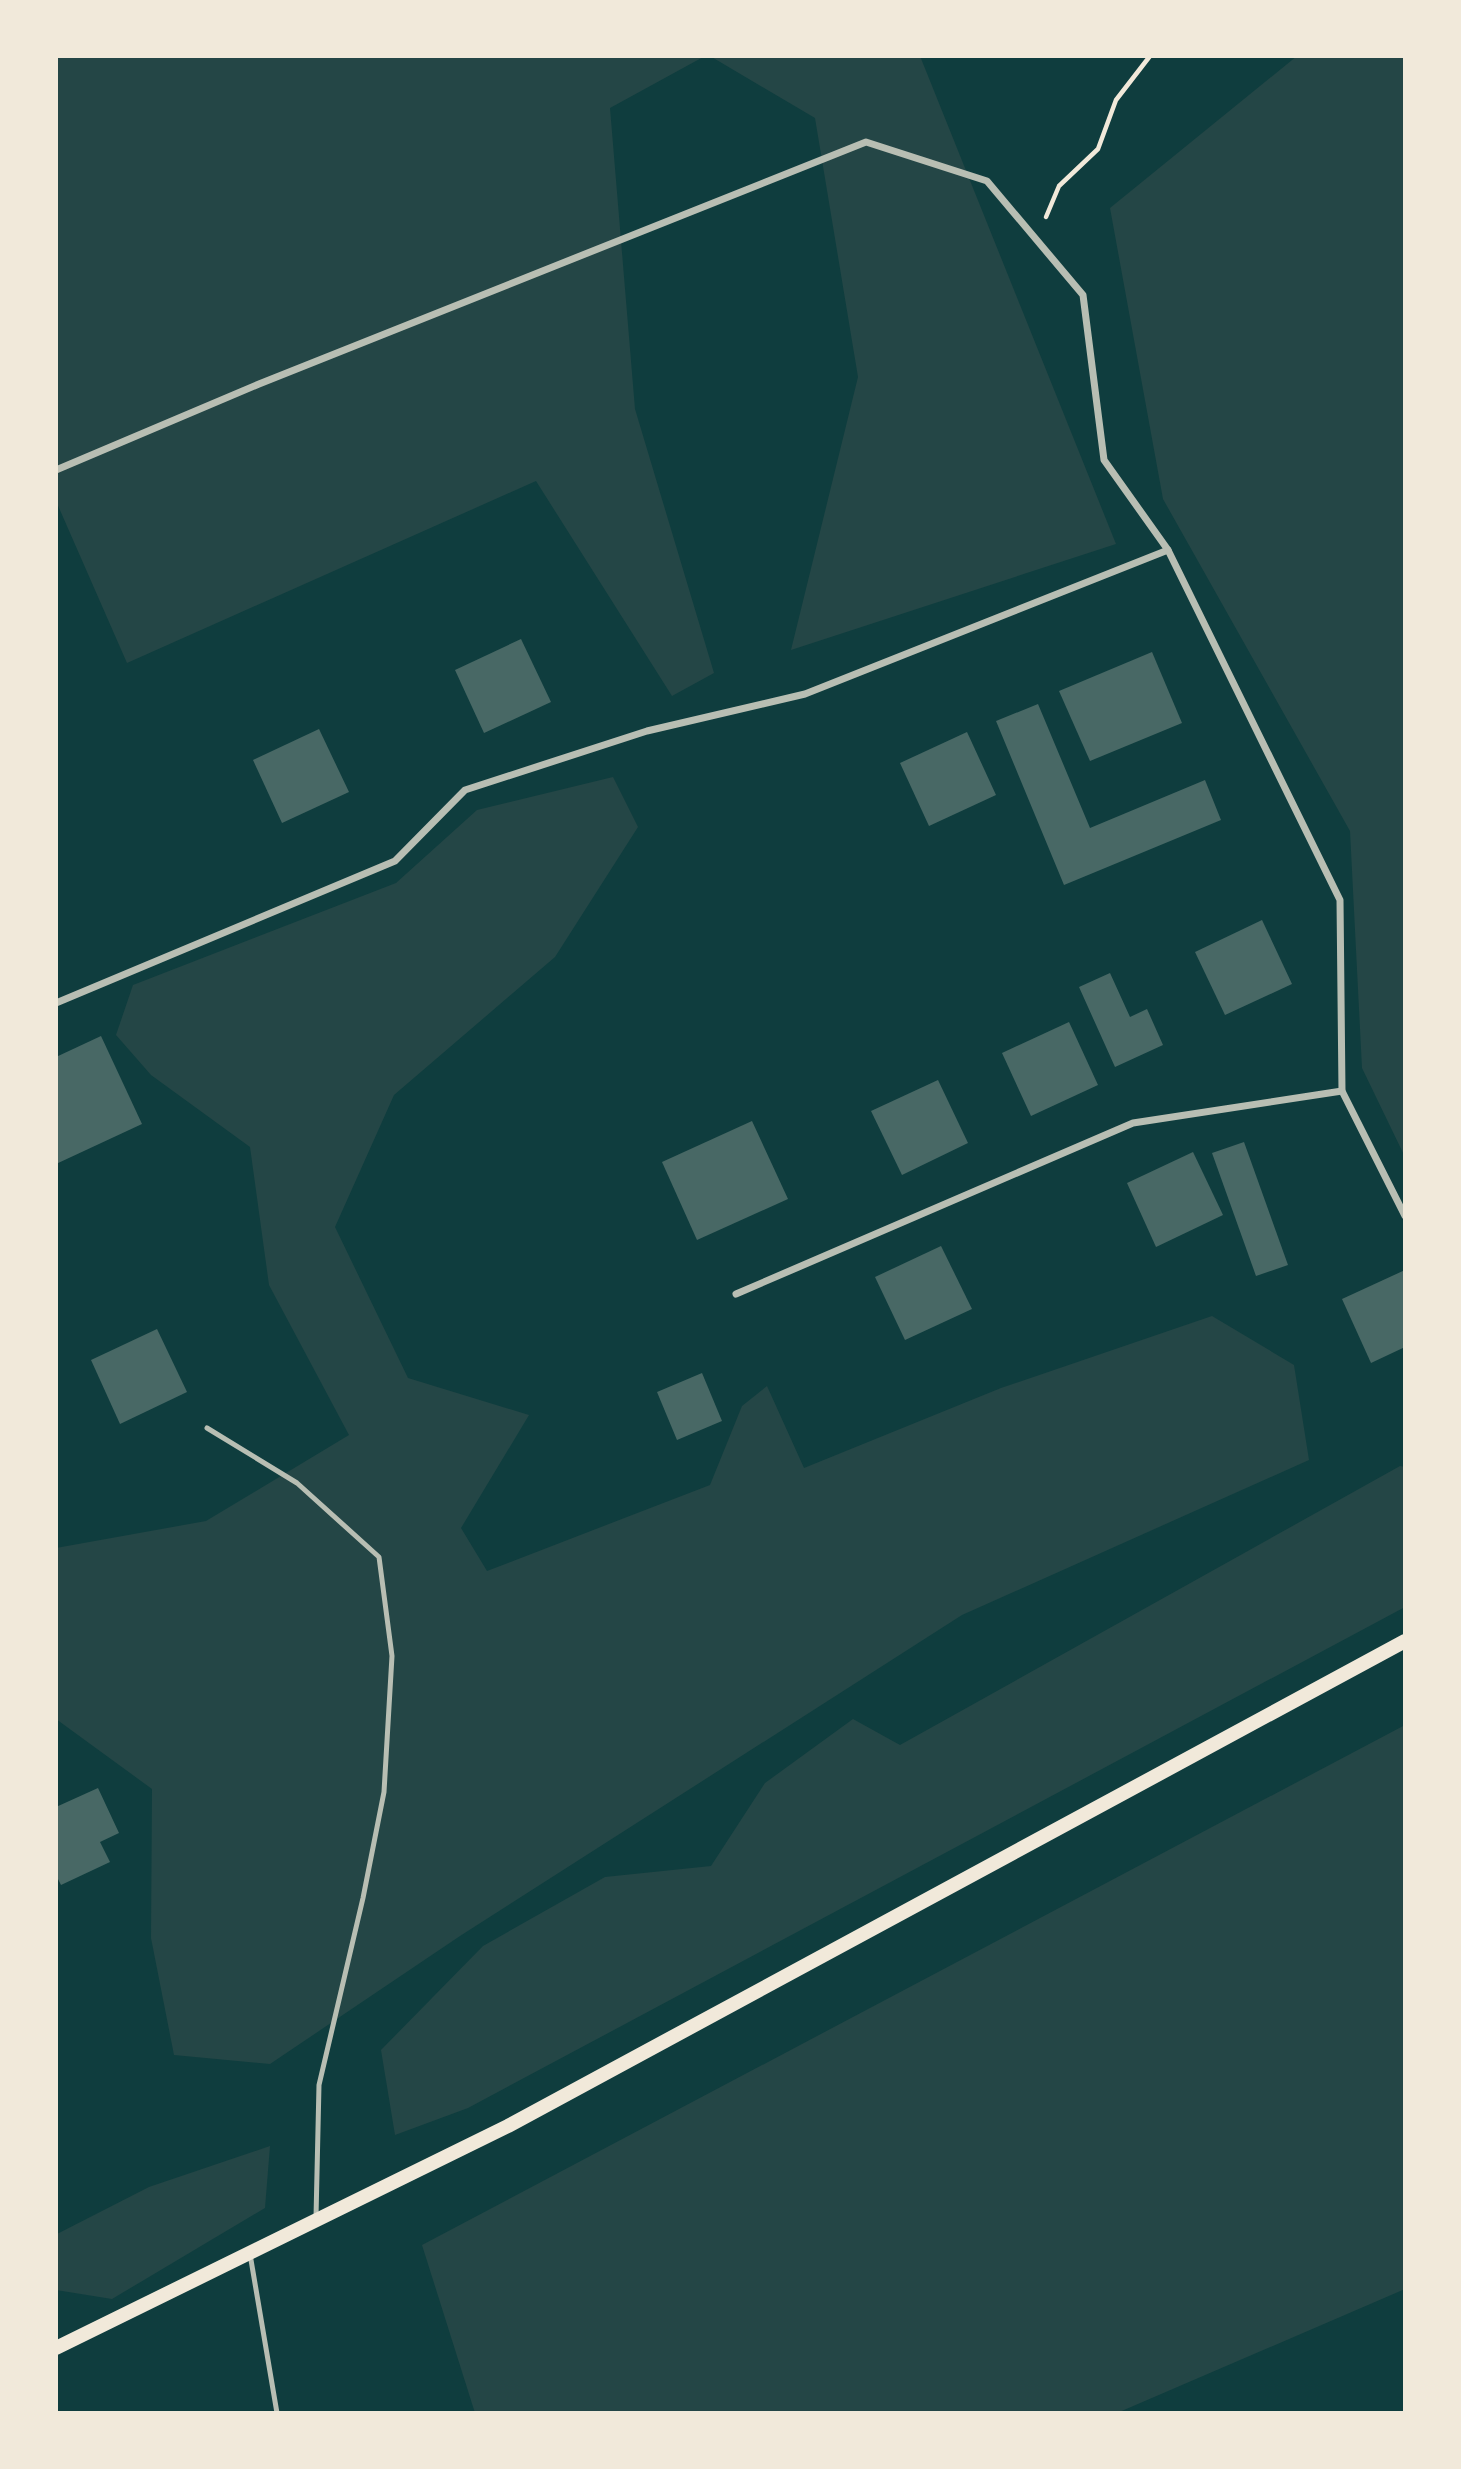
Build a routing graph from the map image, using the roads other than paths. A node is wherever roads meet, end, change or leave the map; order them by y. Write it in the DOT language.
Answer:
graph roads {
  1 [pos="56,470"];
  2 [pos="1168,550"];
  3 [pos="56,1003"];
  4 [pos="1342,1091"];
  5 [pos="1405,1216"];
  6 [pos="736,1294"];
  7 [pos="207,1428"];
  8 [pos="1405,1641"];
  9 [pos="316,2220"];
  10 [pos="250,2252"];
  11 [pos="56,2348"];
  12 [pos="276,2413"];
  1 -- 2 [label="street"];
  2 -- 3 [label="street"];
  2 -- 4 [label="street"];
  4 -- 5 [label="street"];
  4 -- 6 [label="street"];
  7 -- 9 [label="lane"];
  8 -- 9 [label="main road"];
  9 -- 10 [label="main road"];
  10 -- 11 [label="main road"];
  10 -- 12 [label="lane"];
}
